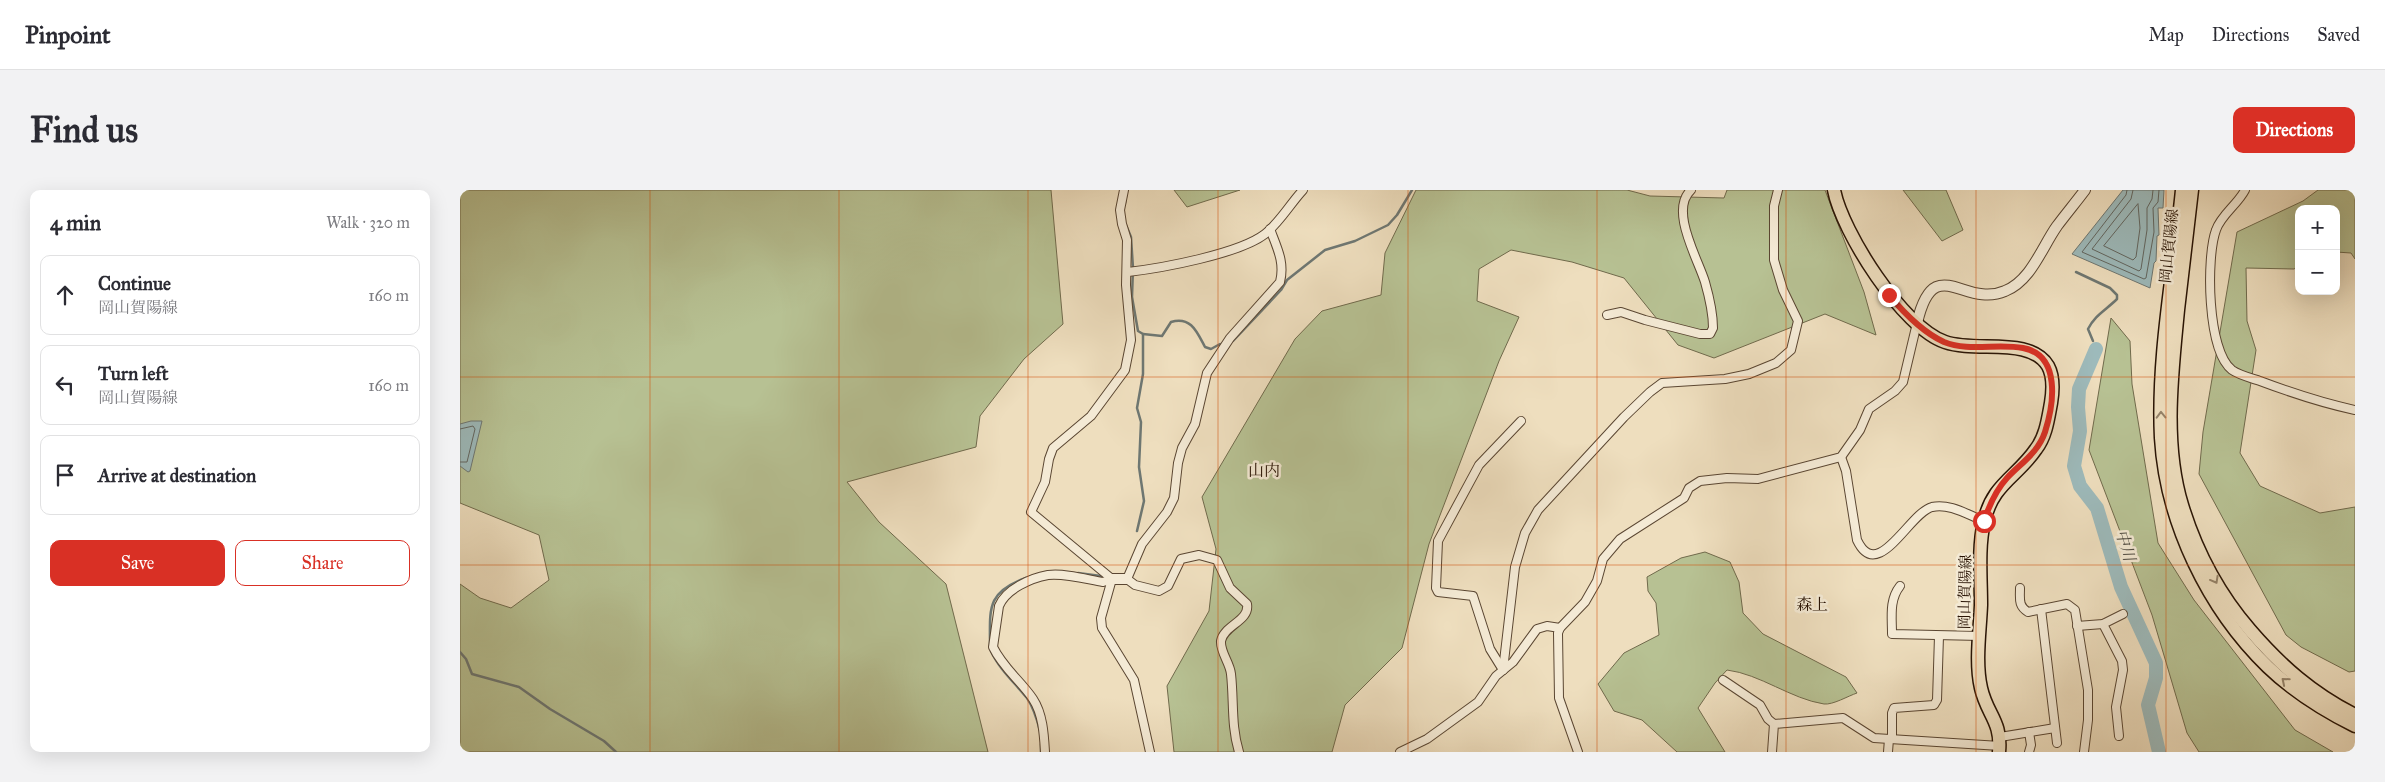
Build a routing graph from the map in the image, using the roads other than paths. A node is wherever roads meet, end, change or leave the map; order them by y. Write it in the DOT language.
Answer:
graph roads {
  1 [pos="1124,190"];
  2 [pos="1303,190"];
  3 [pos="1691,190"];
  4 [pos="1778,190"];
  5 [pos="1834,190"];
  6 [pos="2085,190"];
  7 [pos="2182,190"];
  8 [pos="2192,190"];
  9 [pos="2245,190"];
  10 [pos="1270,229"];
  11 [pos="1132,272"];
  12 [pos="1607,315"];
  13 [pos="1917,323"];
  14 [pos="2355,410"];
  15 [pos="1521,421"];
  16 [pos="1841,457"];
  17 [pos="1984,521"];
  18 [pos="1112,579"];
  19 [pos="1127,579"];
  20 [pos="1900,586"];
  21 [pos="2020,588"];
  22 [pos="2041,609"];
  23 [pos="2123,614"];
  24 [pos="2103,624"];
  25 [pos="2078,626"];
  26 [pos="1560,628"];
  27 [pos="1939,636"];
  28 [pos="1980,636"];
  29 [pos="1503,670"];
  30 [pos="1722,680"];
  31 [pos="2355,715"];
  32 [pos="1774,724"];
  33 [pos="2355,726"];
  34 [pos="2054,728"];
  35 [pos="2029,732"];
  36 [pos="2119,736"];
  37 [pos="1890,739"];
  38 [pos="2058,743"];
  39 [pos="1999,748"];
  40 [pos="1045,752"];
  41 [pos="1150,752"];
  42 [pos="1239,752"];
  43 [pos="1400,752"];
  44 [pos="1578,752"];
  45 [pos="1772,752"];
  46 [pos="1888,752"];
  47 [pos="2029,752"];
  48 [pos="2084,752"];
  1 -- 11 [label="street"];
  2 -- 10 [label="street"];
  3 -- 12 [label="street"];
  4 -- 29 [label="street"];
  5 -- 13 [label="main road, 岡山賀陽線"];
  6 -- 13 [label="street"];
  33 -- 7 [label="main road, 岡山賀陽線, one-way"];
  8 -- 31 [label="main road, 岡山賀陽線, one-way"];
  9 -- 14 [label="street"];
  10 -- 11 [label="street"];
  10 -- 19 [label="street"];
  11 -- 18 [label="street"];
  13 -- 16 [label="street"];
  13 -- 17 [label="main road, 岡山賀陽線"];
  15 -- 29 [label="street"];
  16 -- 17 [label="street"];
  16 -- 26 [label="street"];
  17 -- 28 [label="main road, 岡山賀陽線"];
  18 -- 19 [label="street"];
  18 -- 40 [label="street"];
  18 -- 41 [label="street"];
  19 -- 42 [label="street"];
  20 -- 27 [label="street"];
  21 -- 22 [label="street"];
  22 -- 25 [label="street"];
  22 -- 34 [label="street"];
  23 -- 24 [label="street"];
  24 -- 25 [label="street"];
  24 -- 36 [label="street"];
  25 -- 48 [label="street"];
  26 -- 29 [label="street"];
  26 -- 44 [label="street"];
  27 -- 28 [label="street"];
  27 -- 37 [label="street"];
  28 -- 39 [label="main road, 岡山賀陽線"];
  29 -- 43 [label="street"];
  30 -- 32 [label="street"];
  32 -- 37 [label="street"];
  32 -- 45 [label="street"];
  34 -- 35 [label="street"];
  34 -- 38 [label="street"];
  35 -- 39 [label="street"];
  35 -- 47 [label="street"];
  37 -- 39 [label="street"];
  37 -- 46 [label="street"];
}
